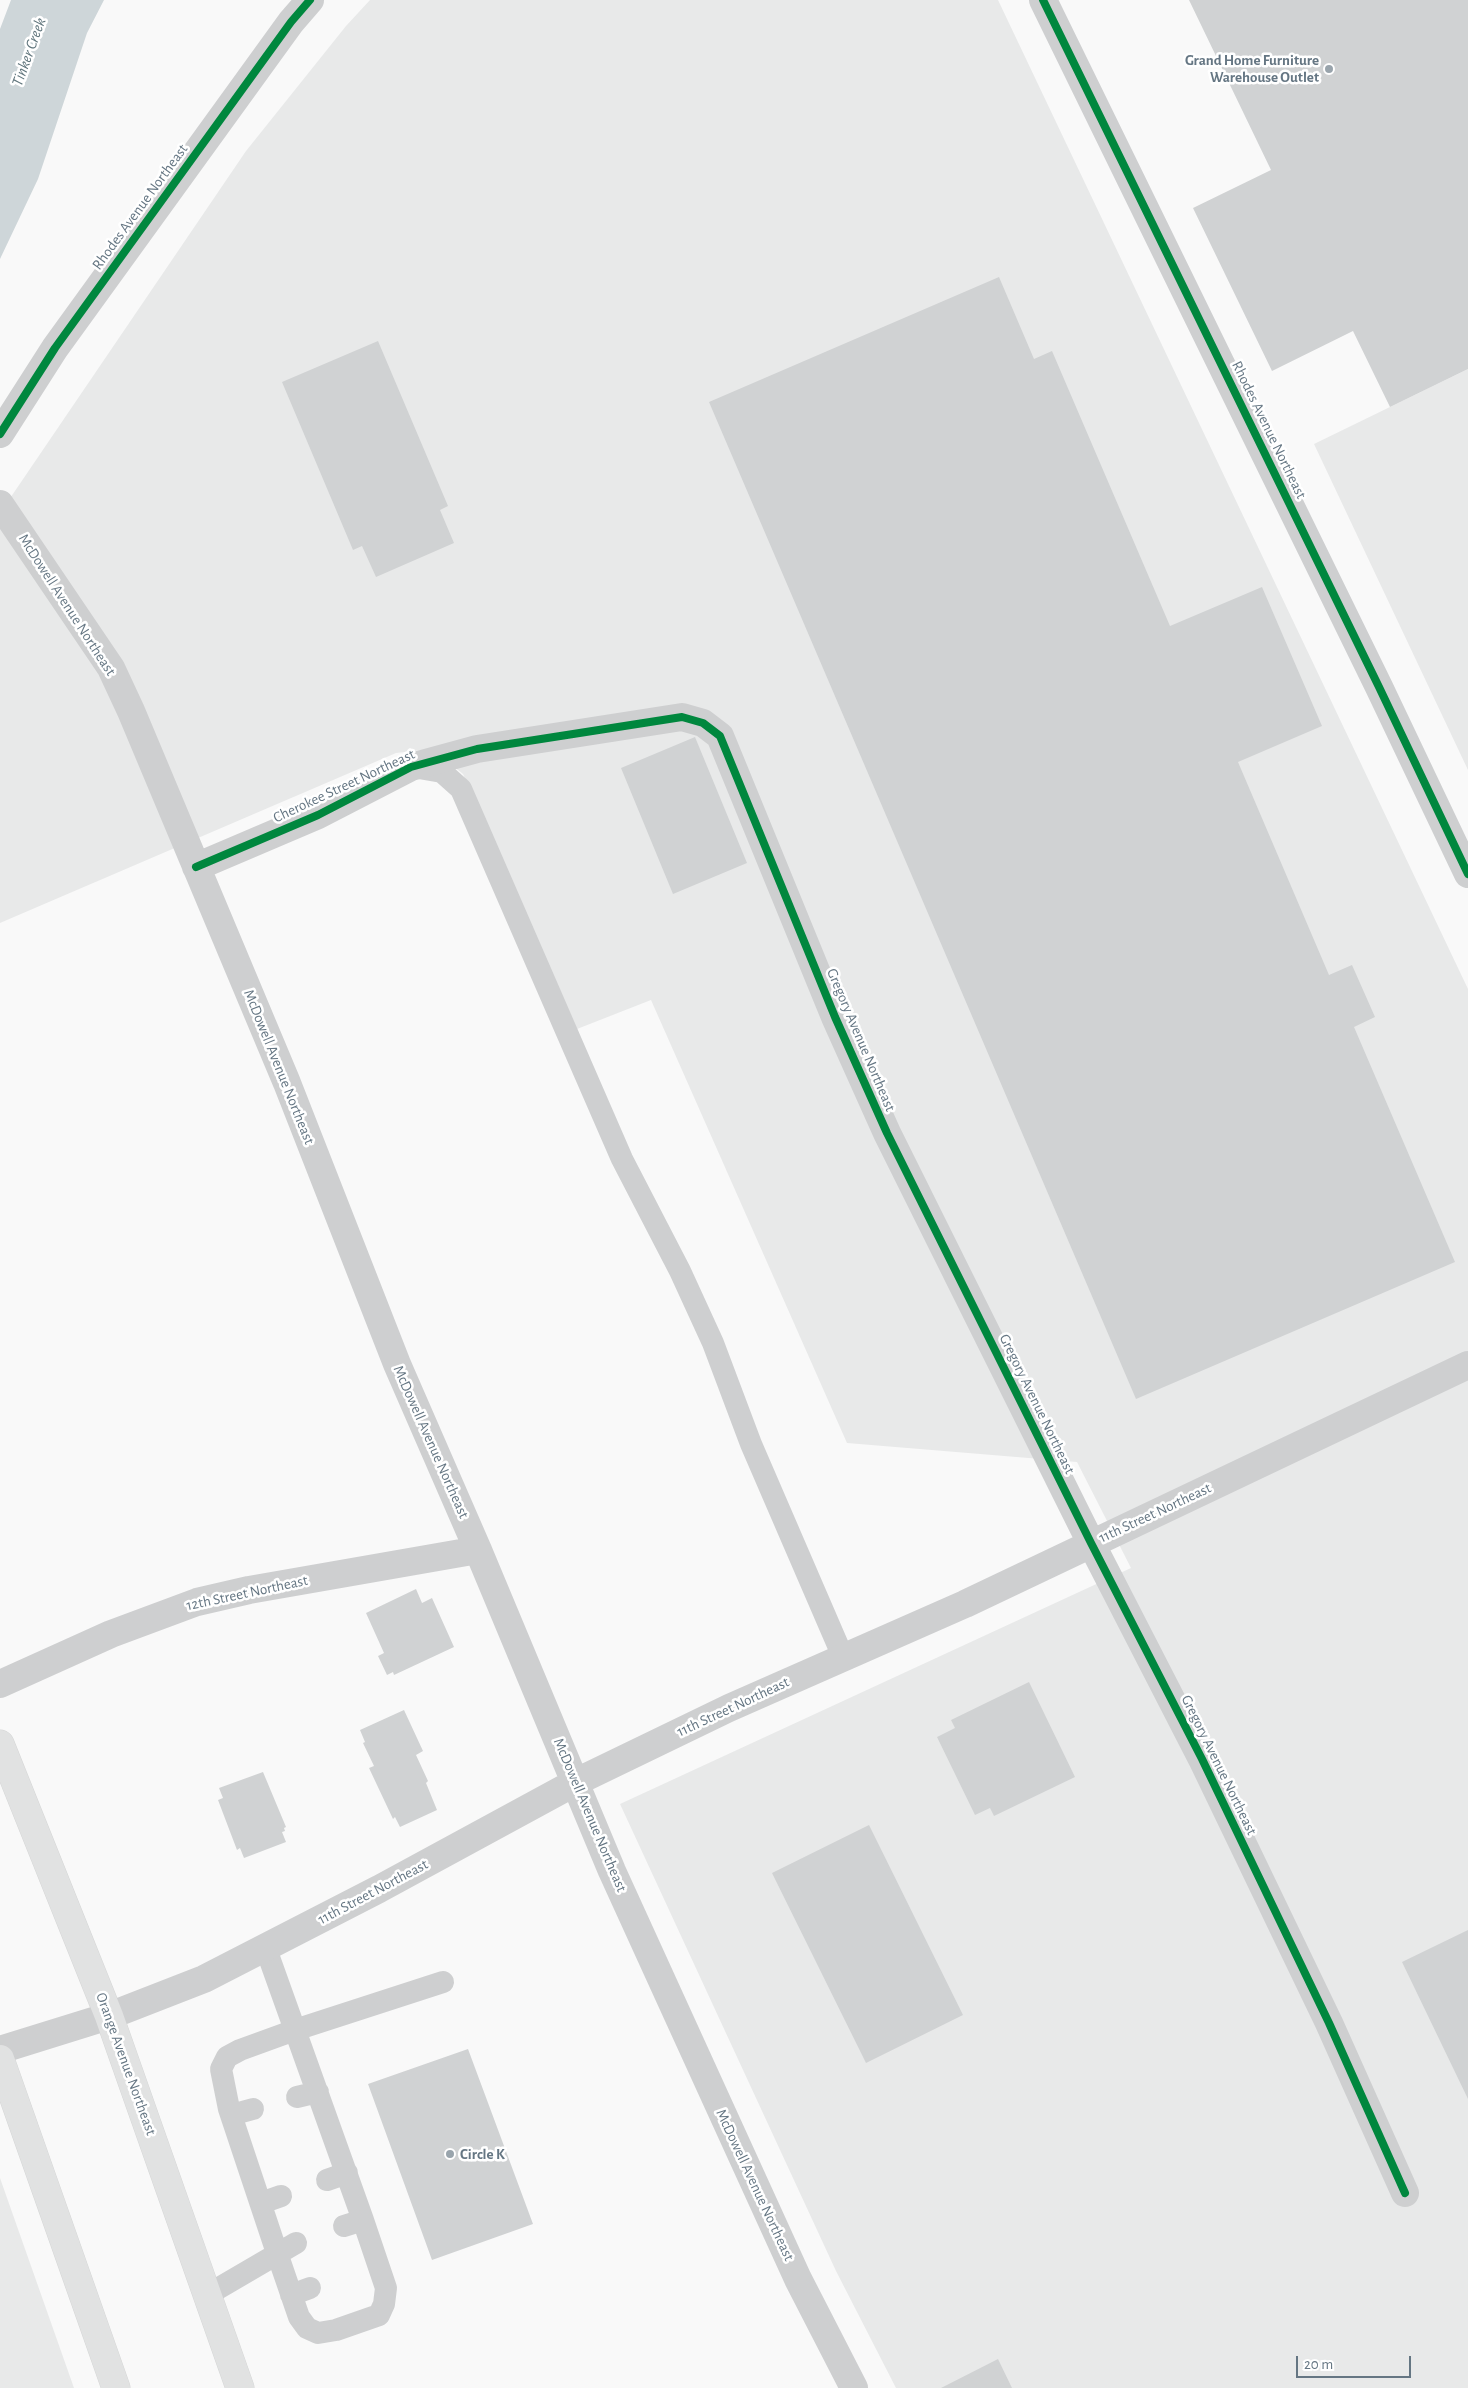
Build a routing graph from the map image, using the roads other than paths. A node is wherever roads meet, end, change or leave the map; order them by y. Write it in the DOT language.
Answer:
graph roads {
  1 [pos="310,0"];
  2 [pos="1043,0"];
  3 [pos="0,434"];
  4 [pos="0,504"];
  5 [pos="596,730"];
  6 [pos="411,767"];
  7 [pos="196,867"];
  8 [pos="1468,874"];
  9 [pos="1468,1365"];
  10 [pos="1091,1543"];
  11 [pos="478,1550"];
  12 [pos="843,1657"];
  13 [pos="0,1684"];
  14 [pos="0,1744"];
  15 [pos="576,1782"];
  16 [pos="266,1949"];
  17 [pos="443,1982"];
  18 [pos="109,2016"];
  19 [pos="294,2030"];
  20 [pos="0,2050"];
  21 [pos="0,2059"];
  22 [pos="253,2109"];
  23 [pos="232,2115"];
  24 [pos="1404,2193"];
  25 [pos="286,2248"];
  26 [pos="208,2295"];
  27 [pos="116,2388"];
  28 [pos="240,2388"];
  29 [pos="854,2388"];
  1 -- 3 [label="street, Rhodes Avenue Northeast"];
  2 -- 8 [label="street, Rhodes Avenue Northeast"];
  4 -- 7 [label="street, McDowell Avenue Northeast"];
  5 -- 6 [label="street, Cherokee Street Northeast"];
  5 -- 10 [label="street, Gregory Avenue Northeast"];
  6 -- 7 [label="street, Cherokee Street Northeast"];
  6 -- 12 [label="lane"];
  7 -- 11 [label="street, McDowell Avenue Northeast"];
  9 -- 10 [label="street, 11th Street Northeast"];
  10 -- 12 [label="street, 11th Street Northeast"];
  10 -- 24 [label="street, Gregory Avenue Northeast"];
  11 -- 13 [label="street, 12th Street Northeast"];
  11 -- 15 [label="street, McDowell Avenue Northeast"];
  12 -- 15 [label="street, 11th Street Northeast"];
  14 -- 18 [label="highway, Orange Avenue Northeast"];
  15 -- 16 [label="street, 11th Street Northeast"];
  15 -- 29 [label="street, McDowell Avenue Northeast"];
  16 -- 18 [label="street, 11th Street Northeast"];
  16 -- 19 [label="lane"];
  17 -- 19 [label="lane"];
  18 -- 20 [label="street, 11th Street Northeast"];
  18 -- 26 [label="highway, Orange Avenue Northeast"];
  19 -- 23 [label="lane"];
  19 -- 25 [label="lane"];
  21 -- 27 [label="highway"];
  22 -- 23 [label="lane"];
  23 -- 25 [label="lane"];
  25 -- 26 [label="lane"];
  26 -- 28 [label="highway, Orange Avenue Northeast"];
}
